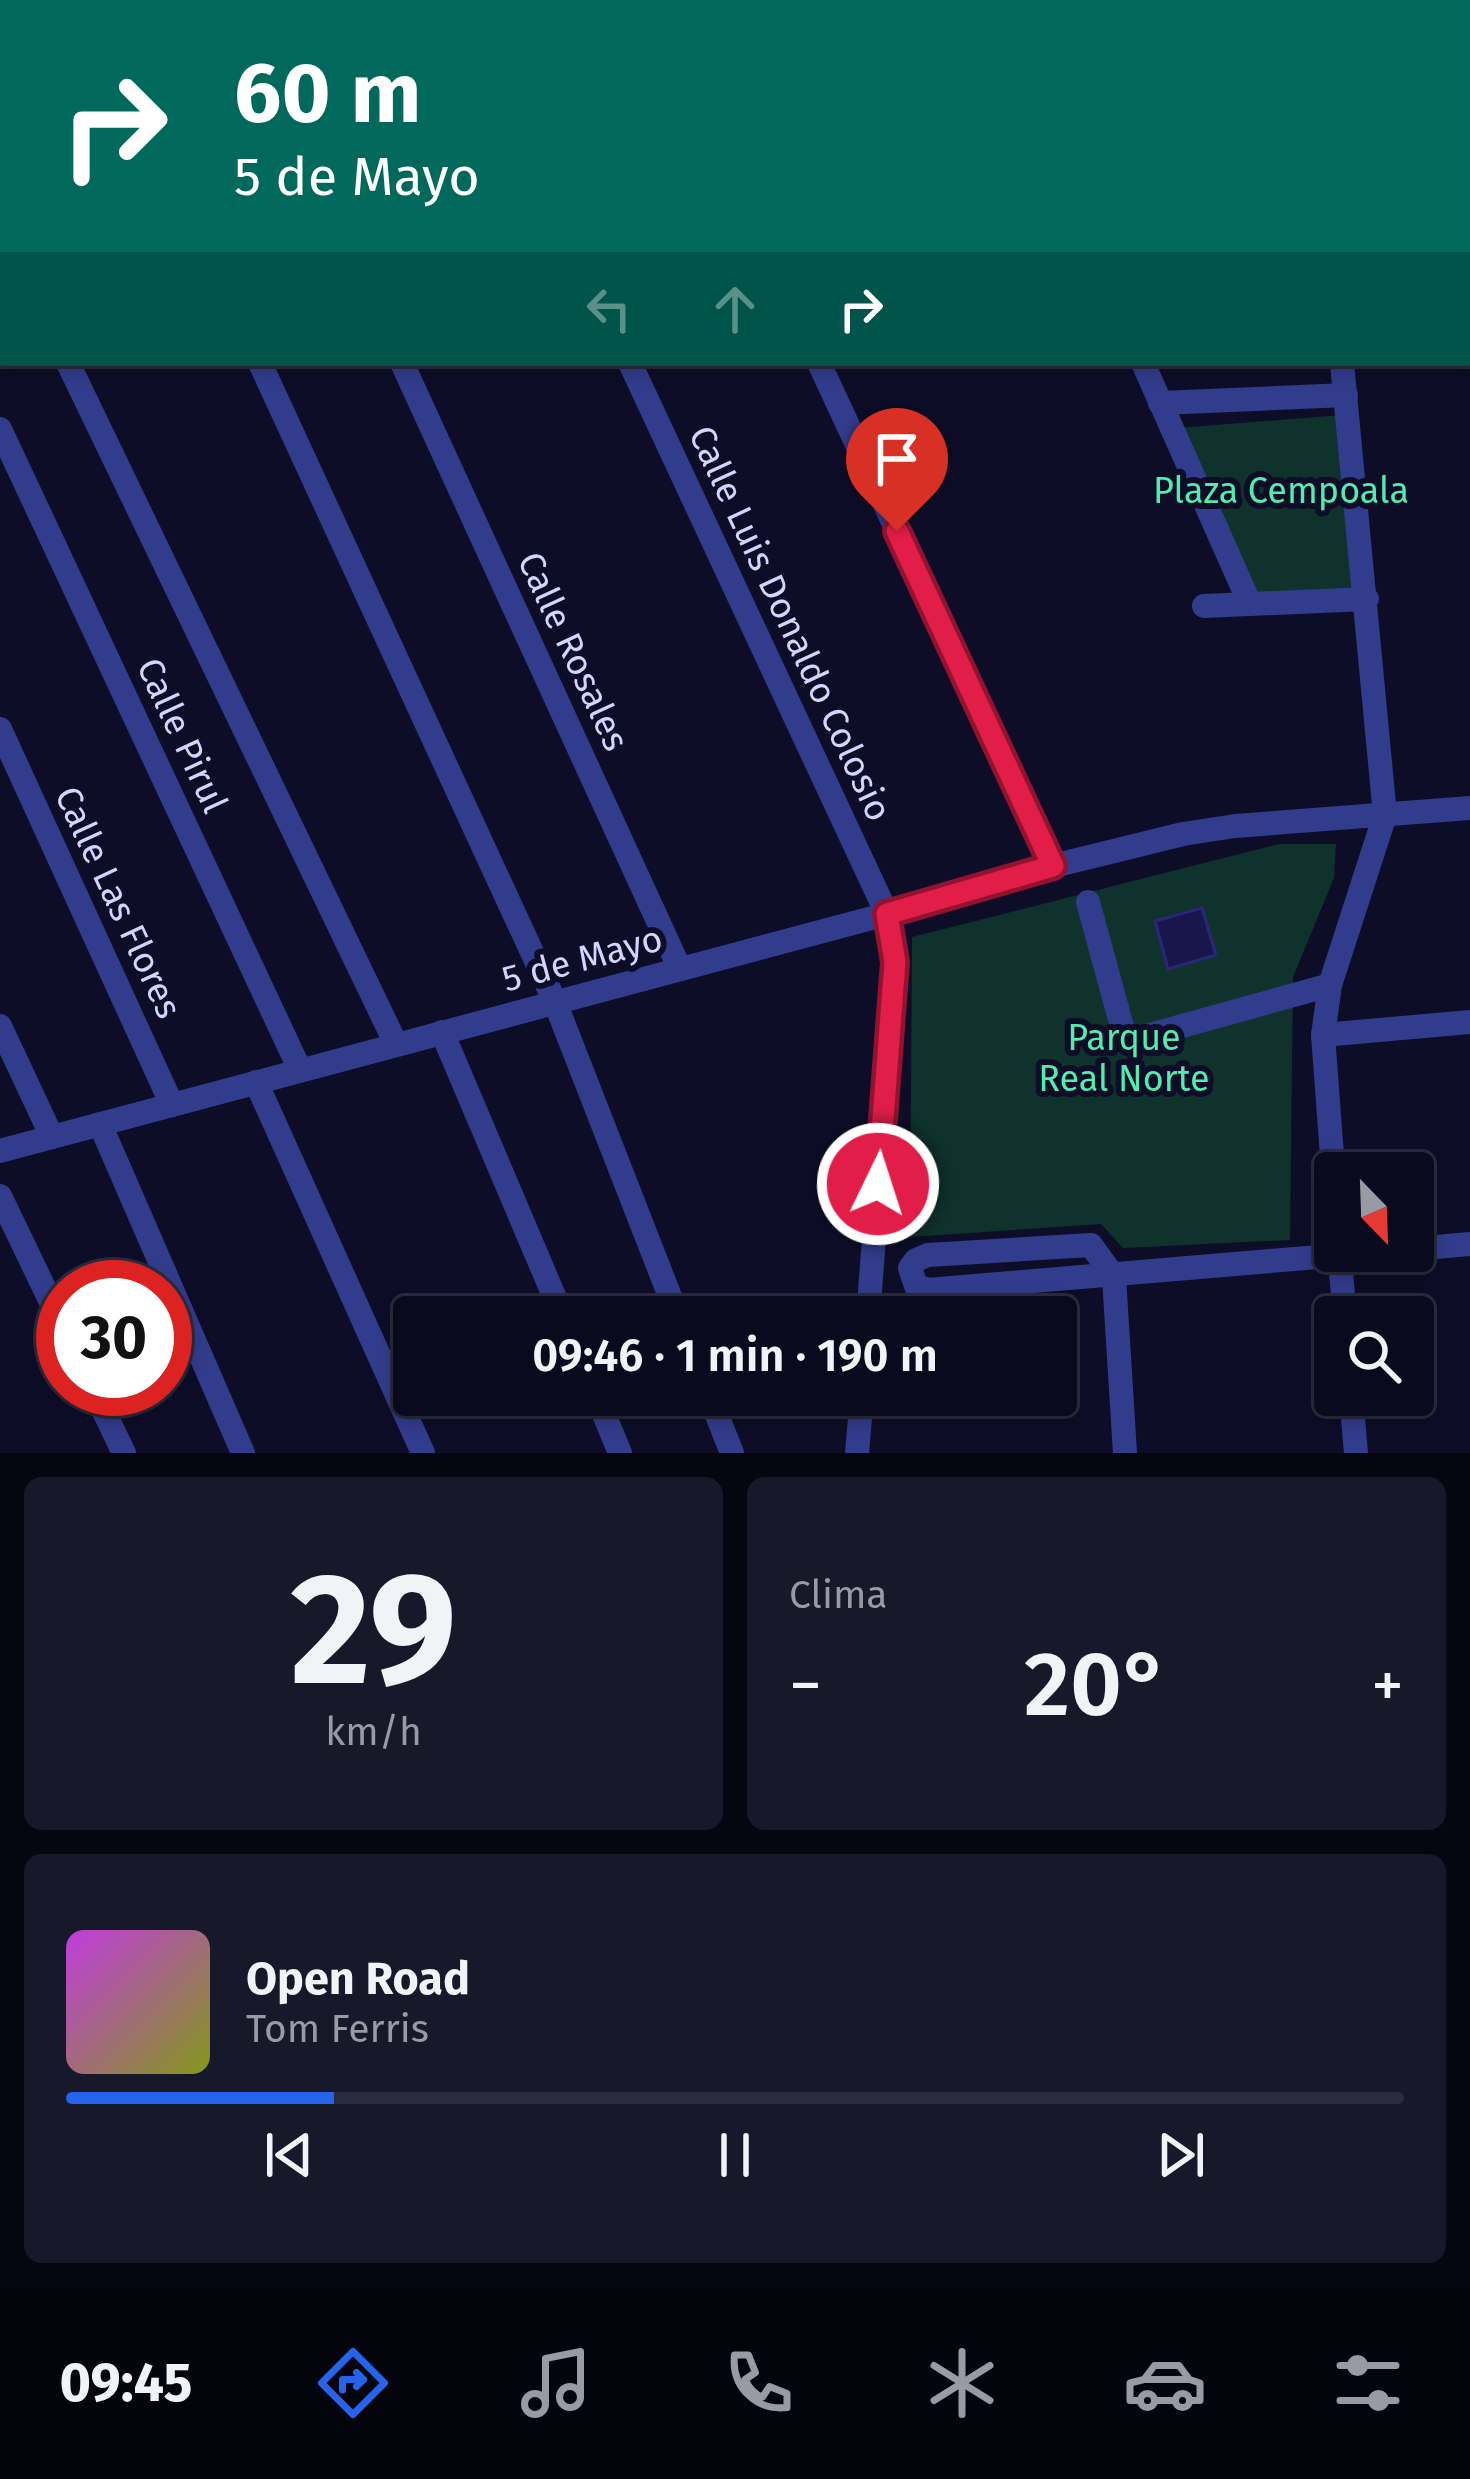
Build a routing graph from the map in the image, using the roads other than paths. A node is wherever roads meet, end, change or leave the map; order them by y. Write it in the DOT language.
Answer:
graph roads {
  1 [pos="69,366"];
  2 [pos="261,366"];
  3 [pos="403,366"];
  4 [pos="631,366"];
  5 [pos="820,366"];
  6 [pos="1144,366"];
  7 [pos="1342,366"];
  8 [pos="1346,395"];
  9 [pos="1160,403"];
  10 [pos="0,429"];
  11 [pos="1367,599"];
  12 [pos="1250,604"];
  13 [pos="1204,606"];
  14 [pos="0,729"];
  15 [pos="1470,808"];
  16 [pos="1385,815"];
  17 [pos="1053,866"];
  18 [pos="1088,902"];
  19 [pos="887,914"];
  20 [pos="680,969"];
  21 [pos="1330,986"];
  22 [pos="555,1002"];
  23 [pos="1470,1022"];
  24 [pos="0,1026"];
  25 [pos="442,1032"];
  26 [pos="1323,1035"];
  27 [pos="396,1044"];
  28 [pos="300,1070"];
  29 [pos="256,1082"];
  30 [pos="172,1105"];
  31 [pos="100,1124"];
  32 [pos="52,1137"];
  33 [pos="0,1150"];
  34 [pos="1332,1152"];
  35 [pos="0,1196"];
  36 [pos="1470,1244"];
  37 [pos="1434,1247"];
  38 [pos="1314,1256"];
  39 [pos="36,1271"];
  40 [pos="1114,1277"];
  41 [pos="554,1296"];
  42 [pos="670,1296"];
  43 [pos="870,1296"];
  44 [pos="106,1416"];
  45 [pos="605,1416"];
  46 [pos="717,1416"];
  47 [pos="860,1416"];
  48 [pos="1353,1416"];
  49 [pos="124,1453"];
  50 [pos="243,1453"];
  51 [pos="423,1453"];
  52 [pos="620,1453"];
  53 [pos="732,1453"];
  54 [pos="857,1453"];
  55 [pos="1125,1453"];
  56 [pos="1356,1453"];
  1 -- 27 [label="street"];
  2 -- 22 [label="street"];
  3 -- 20 [label="street, Calle Rosales"];
  4 -- 19 [label="street, Calle Luis Donaldo Colosio"];
  5 -- 17 [label="street"];
  6 -- 9 [label="street"];
  7 -- 8 [label="street"];
  8 -- 9 [label="street"];
  8 -- 11 [label="street"];
  9 -- 12 [label="street"];
  10 -- 28 [label="street, Calle Pirul"];
  11 -- 12 [label="street"];
  11 -- 16 [label="street"];
  12 -- 13 [label="street"];
  14 -- 30 [label="street, Calle Las Flores"];
  15 -- 16 [label="street, 5 de Mayo"];
  16 -- 17 [label="street, 5 de Mayo"];
  16 -- 21 [label="street"];
  17 -- 19 [label="street, 5 de Mayo"];
  18 -- 21 [label="street"];
  19 -- 20 [label="street, 5 de Mayo"];
  19 -- 43 [label="street, Calle Luis Donaldo Colosio"];
  20 -- 22 [label="street, 5 de Mayo"];
  21 -- 26 [label="street"];
  22 -- 25 [label="street, 5 de Mayo"];
  22 -- 42 [label="street"];
  23 -- 26 [label="street"];
  24 -- 32 [label="street"];
  25 -- 27 [label="street, 5 de Mayo"];
  25 -- 41 [label="street"];
  26 -- 34 [label="street"];
  27 -- 28 [label="street, 5 de Mayo"];
  28 -- 29 [label="street, 5 de Mayo"];
  29 -- 30 [label="street, 5 de Mayo"];
  29 -- 51 [label="street"];
  30 -- 31 [label="street, 5 de Mayo"];
  31 -- 32 [label="street, 5 de Mayo"];
  31 -- 50 [label="street"];
  32 -- 33 [label="street, 5 de Mayo"];
  35 -- 39 [label="street"];
  36 -- 37 [label="street"];
  38 -- 40 [label="street"];
  40 -- 40 [label="street"];
  40 -- 55 [label="street"];
  44 -- 49 [label="street"];
  45 -- 52 [label="street"];
  46 -- 53 [label="street"];
  47 -- 54 [label="street"];
  48 -- 56 [label="street"];
}
